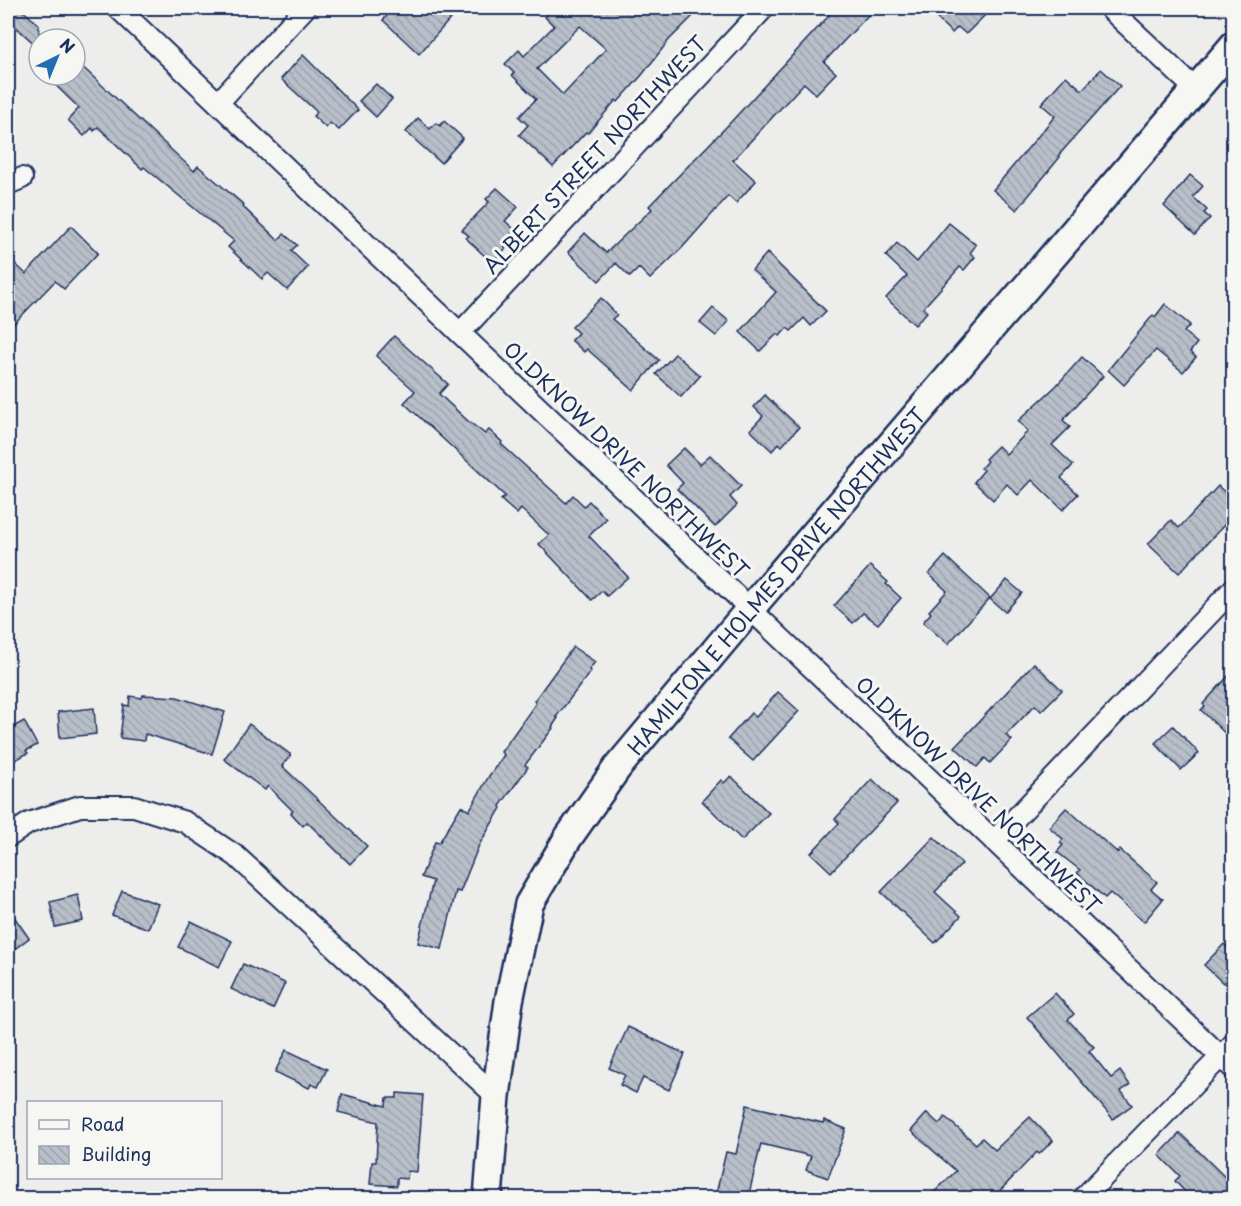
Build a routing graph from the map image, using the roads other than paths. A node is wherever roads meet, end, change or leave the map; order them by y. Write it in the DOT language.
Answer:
graph roads {
  1 [pos="118,8"];
  2 [pos="305,8"];
  3 [pos="764,8"];
  4 [pos="1109,8"];
  5 [pos="1233,45"];
  6 [pos="1196,90"];
  7 [pos="218,103"];
  8 [pos="460,333"];
  9 [pos="1233,588"];
  10 [pos="750,609"];
  11 [pos="8,837"];
  12 [pos="994,841"];
  13 [pos="1229,1056"];
  14 [pos="496,1096"];
  15 [pos="488,1198"];
  16 [pos="1083,1198"];
  1 -- 7 [label="street, OLDKNOW DRIVE NORTHWEST"];
  2 -- 7 [label="street"];
  3 -- 8 [label="street, ALBERT STREET NORTHWEST"];
  4 -- 6 [label="street"];
  5 -- 6 [label="main road, HAMILTON E HOLMES DRIVE NORTHWEST"];
  6 -- 10 [label="main road, HAMILTON E HOLMES DRIVE NORTHWEST"];
  7 -- 8 [label="street, OLDKNOW DRIVE NORTHWEST"];
  8 -- 10 [label="street, OLDKNOW DRIVE NORTHWEST"];
  9 -- 12 [label="street"];
  10 -- 12 [label="street, OLDKNOW DRIVE NORTHWEST"];
  10 -- 14 [label="main road, HAMILTON E HOLMES DRIVE NORTHWEST"];
  11 -- 14 [label="street"];
  12 -- 13 [label="street, OLDKNOW DRIVE NORTHWEST"];
  13 -- 16 [label="street"];
  14 -- 15 [label="main road, HAMILTON E HOLMES DRIVE NORTHWEST"];
}
